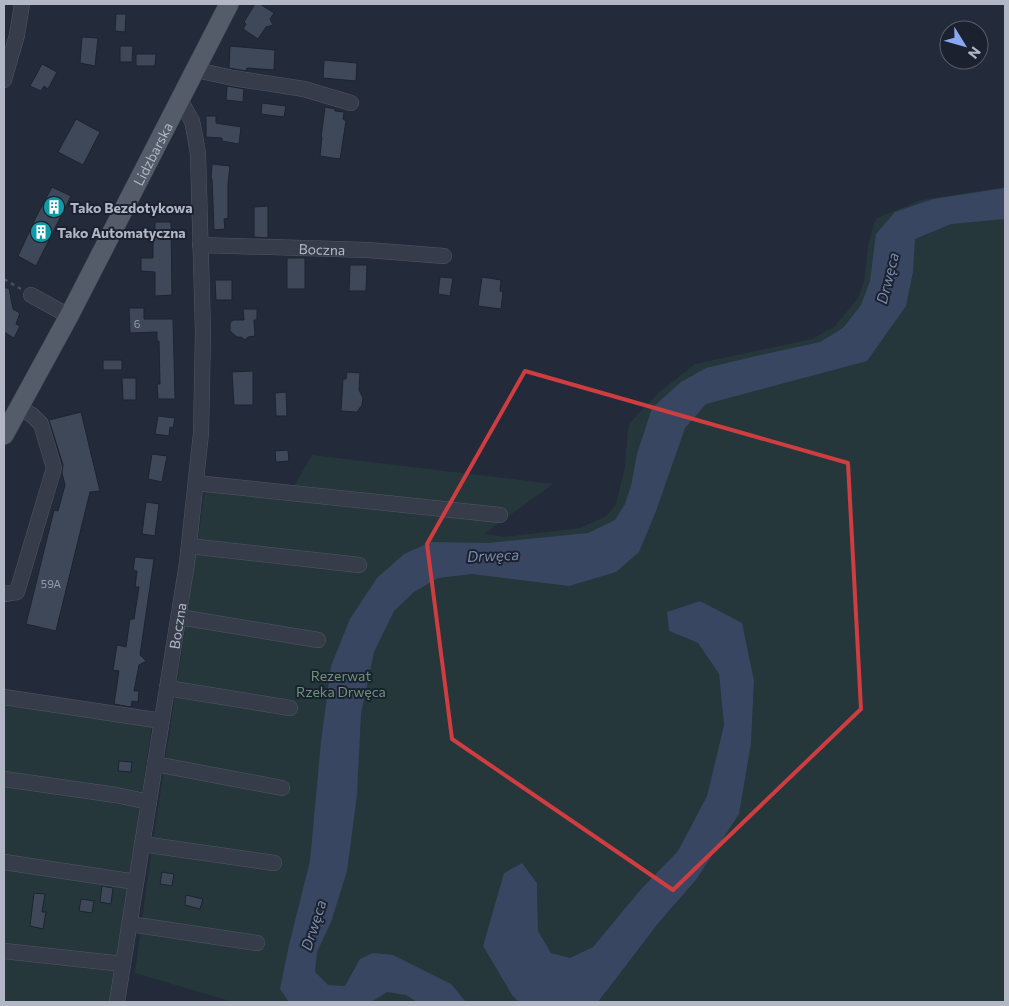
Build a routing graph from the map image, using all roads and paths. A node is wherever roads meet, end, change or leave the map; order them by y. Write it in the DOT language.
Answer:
graph roads {
  1 [pos="22,4"];
  2 [pos="229,4"];
  3 [pos="196,70"];
  4 [pos="4,80"];
  5 [pos="180,100"];
  6 [pos="351,103"];
  7 [pos="200,245"];
  8 [pos="444,256"];
  9 [pos="4,279"];
  10 [pos="31,294"];
  11 [pos="69,316"];
  12 [pos="19,408"];
  13 [pos="4,435"];
  14 [pos="196,483"];
  15 [pos="500,516"];
  16 [pos="189,546"];
  17 [pos="359,565"];
  18 [pos="4,594"];
  19 [pos="179,616"];
  20 [pos="318,640"];
  21 [pos="167,688"];
  22 [pos="4,697"];
  23 [pos="290,708"];
  24 [pos="162,721"];
  25 [pos="155,764"];
  26 [pos="4,779"];
  27 [pos="282,788"];
  28 [pos="149,802"];
  29 [pos="142,844"];
  30 [pos="4,862"];
  31 [pos="274,862"];
  32 [pos="136,882"];
  33 [pos="130,924"];
  34 [pos="257,943"];
  35 [pos="4,951"];
  36 [pos="123,964"];
  37 [pos="117,1002"];
  1 -- 4 [label="street"];
  2 -- 3 [label="main road, Lidzbarska"];
  3 -- 5 [label="main road, Lidzbarska"];
  3 -- 6 [label="street"];
  5 -- 7 [label="street, Boczna"];
  5 -- 11 [label="main road, Lidzbarska"];
  7 -- 8 [label="street, Boczna"];
  7 -- 14 [label="street, Boczna"];
  9 -- 10 [label="path"];
  10 -- 11 [label="street"];
  11 -- 12 [label="main road, Lidzbarska"];
  12 -- 13 [label="main road, Lidzbarska"];
  12 -- 18 [label="street"];
  14 -- 15 [label="street"];
  14 -- 16 [label="street, Boczna"];
  16 -- 17 [label="street"];
  16 -- 19 [label="street, Boczna"];
  19 -- 20 [label="street"];
  19 -- 21 [label="street, Boczna"];
  21 -- 23 [label="street"];
  21 -- 24 [label="street, Boczna"];
  22 -- 24 [label="street"];
  24 -- 25 [label="street, Boczna"];
  25 -- 27 [label="street"];
  25 -- 28 [label="street, Boczna"];
  26 -- 28 [label="street"];
  28 -- 29 [label="street, Boczna"];
  29 -- 31 [label="street"];
  29 -- 32 [label="street, Boczna"];
  30 -- 32 [label="street"];
  32 -- 33 [label="street, Boczna"];
  33 -- 34 [label="street"];
  33 -- 36 [label="street, Boczna"];
  35 -- 36 [label="street"];
  36 -- 37 [label="street, Boczna"];
}
